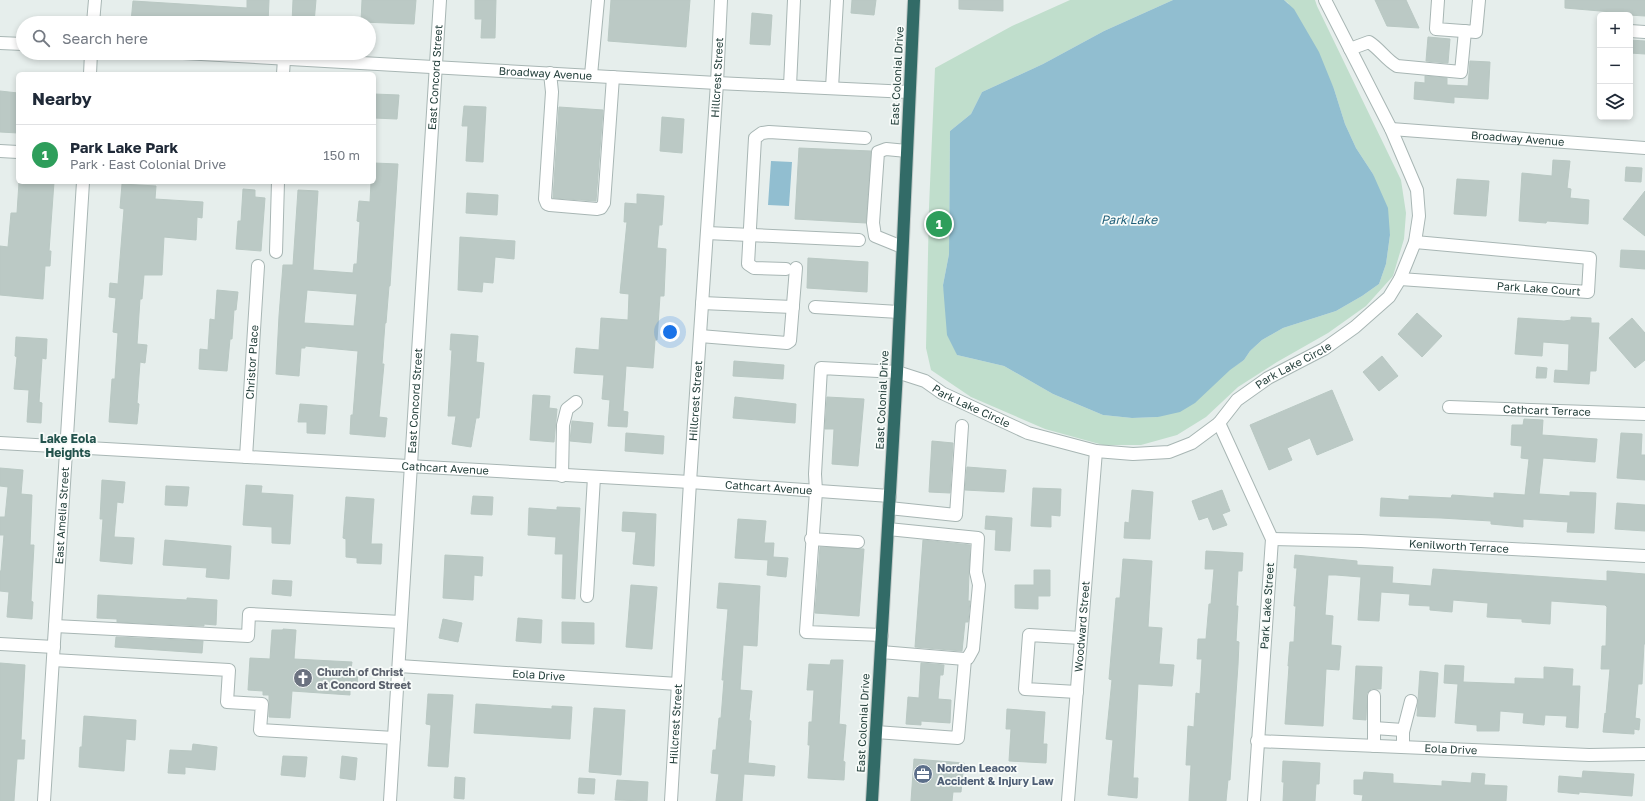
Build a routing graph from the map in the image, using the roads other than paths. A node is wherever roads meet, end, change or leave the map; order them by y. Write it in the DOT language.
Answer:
graph roads {
  1 [pos="95,0"];
  2 [pos="440,0"];
  3 [pos="598,0"];
  4 [pos="721,0"];
  5 [pos="794,0"];
  6 [pos="836,0"];
  7 [pos="914,0"];
  8 [pos="1325,0"];
  9 [pos="1438,0"];
  10 [pos="1479,0"];
  11 [pos="94,16"];
  12 [pos="1465,31"];
  13 [pos="1633,31"];
  14 [pos="1645,32"];
  15 [pos="0,42"];
  16 [pos="16,43"];
  17 [pos="1350,49"];
  18 [pos="91,60"];
  19 [pos="284,60"];
  20 [pos="306,60"];
  21 [pos="435,66"];
  22 [pos="90,72"];
  23 [pos="283,72"];
  24 [pos="550,73"];
  25 [pos="591,75"];
  26 [pos="613,77"];
  27 [pos="717,83"];
  28 [pos="790,86"];
  29 [pos="832,88"];
  30 [pos="909,92"];
  31 [pos="1391,129"];
  32 [pos="865,138"];
  33 [pos="1645,148"];
  34 [pos="0,151"];
  35 [pos="907,151"];
  36 [pos="16,152"];
  37 [pos="83,184"];
  38 [pos="278,184"];
  39 [pos="707,233"];
  40 [pos="749,235"];
  41 [pos="858,240"];
  42 [pos="1415,242"];
  43 [pos="902,247"];
  44 [pos="276,252"];
  45 [pos="258,266"];
  46 [pos="1400,279"];
  47 [pos="702,303"];
  48 [pos="793,307"];
  49 [pos="815,307"];
  50 [pos="900,312"];
  51 [pos="700,336"];
  52 [pos="897,372"];
  53 [pos="576,402"];
  54 [pos="1449,407"];
  55 [pos="1645,414"];
  56 [pos="1219,423"];
  57 [pos="962,426"];
  58 [pos="0,443"];
  59 [pos="66,447"];
  60 [pos="1096,451"];
  61 [pos="246,457"];
  62 [pos="411,467"];
  63 [pos="562,476"];
  64 [pos="594,477"];
  65 [pos="690,482"];
  66 [pos="816,491"];
  67 [pos="890,502"];
  68 [pos="888,529"];
  69 [pos="811,539"];
  70 [pos="1272,539"];
  71 [pos="858,542"];
  72 [pos="1645,556"];
  73 [pos="586,596"];
  74 [pos="401,622"];
  75 [pos="56,626"];
  76 [pos="882,636"];
  77 [pos="1081,638"];
  78 [pos="0,644"];
  79 [pos="54,647"];
  80 [pos="881,652"];
  81 [pos="965,659"];
  82 [pos="53,660"];
  83 [pos="399,666"];
  84 [pos="678,684"];
  85 [pos="1077,692"];
  86 [pos="1374,696"];
  87 [pos="1412,702"];
  88 [pos="1374,728"];
  89 [pos="1403,730"];
  90 [pos="876,732"];
  91 [pos="394,738"];
  92 [pos="1257,741"];
  93 [pos="1374,746"];
  94 [pos="1403,747"];
  95 [pos="1645,754"];
  96 [pos="44,801"];
  97 [pos="390,801"];
  98 [pos="671,801"];
  99 [pos="872,801"];
  100 [pos="1068,801"];
  101 [pos="1254,801"];
  1 -- 11 [label="street"];
  2 -- 21 [label="street, East Concord Street"];
  3 -- 25 [label="street"];
  4 -- 27 [label="street, Hillcrest Street"];
  5 -- 28 [label="street"];
  6 -- 29 [label="street"];
  7 -- 30 [label="highway, East Colonial Drive"];
  8 -- 17 [label="street, Park Lake Circle"];
  9 -- 12 [label="street"];
  10 -- 12 [label="street"];
  12 -- 17 [label="street"];
  13 -- 14 [label="street"];
  15 -- 16 [label="street"];
  17 -- 31 [label="street, Park Lake Circle"];
  18 -- 22 [label="street"];
  19 -- 23 [label="street"];
  20 -- 21 [label="street, Broadway Avenue"];
  21 -- 24 [label="street, Broadway Avenue"];
  21 -- 62 [label="street, East Concord Street"];
  24 -- 25 [label="street, Broadway Avenue"];
  24 -- 26 [label="street"];
  25 -- 26 [label="street, Broadway Avenue"];
  26 -- 27 [label="street, Broadway Avenue"];
  27 -- 28 [label="street, Broadway Avenue"];
  27 -- 39 [label="street, Hillcrest Street"];
  28 -- 29 [label="street, Broadway Avenue"];
  29 -- 30 [label="street, Broadway Avenue"];
  30 -- 35 [label="highway, East Colonial Drive"];
  31 -- 33 [label="street, Broadway Avenue"];
  31 -- 42 [label="street, Park Lake Circle"];
  32 -- 40 [label="street"];
  34 -- 36 [label="street"];
  35 -- 43 [label="highway, East Colonial Drive"];
  35 -- 43 [label="street"];
  37 -- 59 [label="street, East Amelia Street"];
  38 -- 44 [label="street"];
  39 -- 40 [label="street"];
  39 -- 47 [label="street, Hillcrest Street"];
  40 -- 41 [label="street"];
  40 -- 48 [label="street"];
  42 -- 46 [label="street, Park Lake Circle"];
  42 -- 46 [label="street, Park Lake Court"];
  43 -- 50 [label="highway, East Colonial Drive"];
  45 -- 61 [label="street, Christor Place"];
  46 -- 56 [label="street, Park Lake Circle"];
  47 -- 48 [label="street"];
  47 -- 51 [label="street, Hillcrest Street"];
  48 -- 51 [label="street"];
  49 -- 50 [label="street"];
  50 -- 52 [label="highway, East Colonial Drive"];
  51 -- 65 [label="street, Hillcrest Street"];
  52 -- 60 [label="street, Park Lake Circle"];
  52 -- 66 [label="street, Park Lake Circle"];
  52 -- 67 [label="highway, East Colonial Drive"];
  53 -- 63 [label="street"];
  54 -- 55 [label="street, Cathcart Terrace"];
  56 -- 60 [label="street, Park Lake Circle"];
  56 -- 70 [label="street, Park Lake Street"];
  57 -- 67 [label="street, Cathcart Avenue"];
  58 -- 59 [label="street, Cathcart Avenue"];
  59 -- 61 [label="street, Cathcart Avenue"];
  59 -- 75 [label="street, East Amelia Street"];
  60 -- 77 [label="street, Woodward Street"];
  61 -- 62 [label="street, Cathcart Avenue"];
  62 -- 63 [label="street, Cathcart Avenue"];
  62 -- 74 [label="street, East Concord Street"];
  63 -- 64 [label="street, Cathcart Avenue"];
  64 -- 65 [label="street, Cathcart Avenue"];
  64 -- 73 [label="street"];
  65 -- 66 [label="street, Cathcart Avenue"];
  65 -- 84 [label="street, Hillcrest Street"];
  66 -- 67 [label="street, Cathcart Avenue"];
  66 -- 69 [label="street"];
  67 -- 68 [label="highway, East Colonial Drive"];
  68 -- 76 [label="highway, East Colonial Drive"];
  68 -- 81 [label="street"];
  69 -- 71 [label="street"];
  69 -- 76 [label="street"];
  70 -- 72 [label="street, Kenilworth Terrace"];
  70 -- 92 [label="street, Park Lake Street"];
  74 -- 75 [label="street"];
  74 -- 83 [label="street, East Concord Street"];
  75 -- 79 [label="street, East Amelia Street"];
  76 -- 80 [label="highway, East Colonial Drive"];
  77 -- 85 [label="street, Woodward Street"];
  77 -- 85 [label="street"];
  78 -- 79 [label="street"];
  79 -- 82 [label="street, East Amelia Street"];
  80 -- 81 [label="street"];
  80 -- 90 [label="highway, East Colonial Drive"];
  81 -- 90 [label="street"];
  82 -- 91 [label="street"];
  82 -- 96 [label="street, East Amelia Street"];
  83 -- 84 [label="street, Eola Drive"];
  83 -- 91 [label="street, East Concord Street"];
  84 -- 98 [label="street, Hillcrest Street"];
  85 -- 100 [label="street, Woodward Street"];
  86 -- 88 [label="street"];
  87 -- 89 [label="street"];
  88 -- 89 [label="street"];
  88 -- 93 [label="street"];
  89 -- 94 [label="street"];
  90 -- 99 [label="highway, East Colonial Drive"];
  91 -- 97 [label="street, East Concord Street"];
  92 -- 93 [label="street, Eola Drive"];
  92 -- 101 [label="street, Park Lake Street"];
  93 -- 94 [label="street, Eola Drive"];
  94 -- 95 [label="street, Eola Drive"];
}
